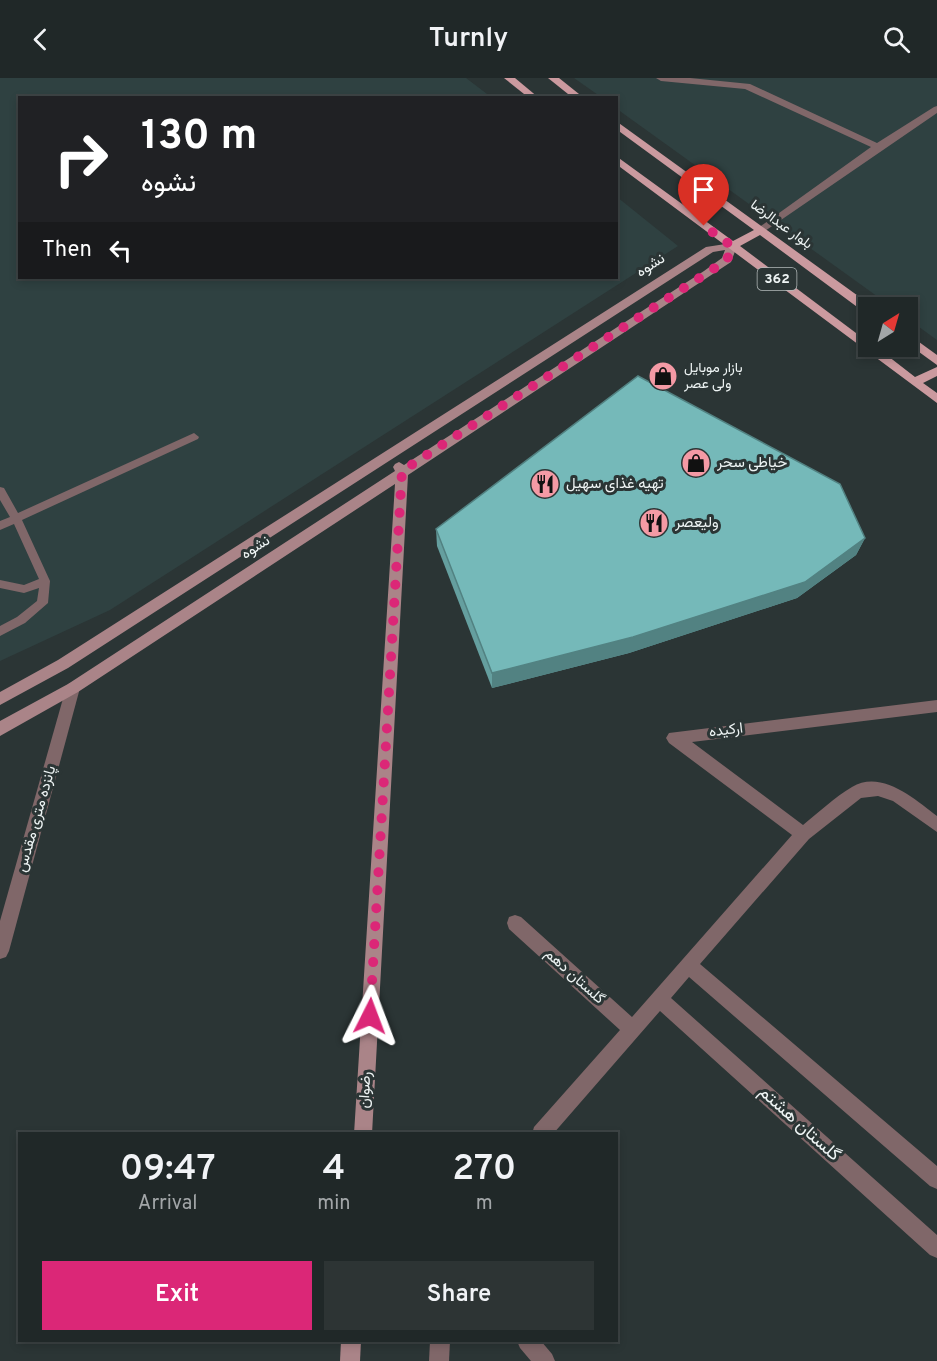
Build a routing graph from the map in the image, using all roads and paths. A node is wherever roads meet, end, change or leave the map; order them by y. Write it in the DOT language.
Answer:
graph roads {
  1 [pos="509,78"];
  2 [pos="553,78"];
  3 [pos="661,78"];
  4 [pos="684,80"];
  5 [pos="744,82"];
  6 [pos="532,96"];
  7 [pos="577,96"];
  8 [pos="937,109"];
  9 [pos="618,125"];
  10 [pos="878,147"];
  11 [pos="618,160"];
  12 [pos="762,230"];
  13 [pos="732,246"];
  14 [pos="858,302"];
  15 [pos="918,346"];
  16 [pos="937,361"];
  17 [pos="937,371"];
  18 [pos="914,382"];
  19 [pos="937,399"];
  20 [pos="195,437"];
  21 [pos="392,453"];
  22 [pos="402,471"];
  23 [pos="0,492"];
  24 [pos="17,520"];
  25 [pos="0,526"];
  26 [pos="45,581"];
  27 [pos="0,584"];
  28 [pos="0,631"];
  29 [pos="63,664"];
  30 [pos="74,688"];
  31 [pos="0,699"];
  32 [pos="937,706"];
  33 [pos="0,729"];
  34 [pos="937,825"];
  35 [pos="803,834"];
  36 [pos="515,923"];
  37 [pos="0,951"];
  38 [pos="689,966"];
  39 [pos="660,1000"];
  40 [pos="633,1030"];
  41 [pos="363,1132"];
  42 [pos="543,1132"];
  43 [pos="937,1179"];
  44 [pos="937,1248"];
  45 [pos="351,1342"];
  46 [pos="440,1342"];
  47 [pos="528,1342"];
  48 [pos="350,1361"];
  49 [pos="439,1361"];
  50 [pos="544,1361"];
  1 -- 6 [label="main road"];
  2 -- 7 [label="main road"];
  3 -- 4 [label="street"];
  4 -- 5 [label="street"];
  5 -- 10 [label="street"];
  8 -- 10 [label="street"];
  9 -- 12 [label="main road, بلوار عبدالرضا / 362"];
  10 -- 12 [label="street"];
  11 -- 13 [label="main road, 362"];
  12 -- 13 [label="main road"];
  12 -- 14 [label="main road, بلوار عبدالرضا / 362"];
  13 -- 18 [label="main road, 362"];
  13 -- 21 [label="main road, نشوه"];
  13 -- 22 [label="main road, نشوه"];
  15 -- 16 [label="main road"];
  17 -- 18 [label="main road"];
  18 -- 19 [label="main road, 362"];
  20 -- 24 [label="lane"];
  21 -- 22 [label="main road"];
  21 -- 29 [label="main road, نشوه"];
  22 -- 30 [label="main road, نشوه"];
  22 -- 41 [label="main road, رضوان"];
  23 -- 24 [label="lane"];
  24 -- 25 [label="lane"];
  24 -- 26 [label="lane"];
  26 -- 27 [label="lane"];
  26 -- 28 [label="lane"];
  29 -- 30 [label="main road"];
  29 -- 31 [label="main road, نشوه"];
  30 -- 33 [label="main road, نشوه"];
  30 -- 37 [label="street, پانزده متری مقدس"];
  32 -- 35 [label="street, ارکیده"];
  34 -- 35 [label="street"];
  35 -- 38 [label="street"];
  36 -- 40 [label="street, گلستان دهم"];
  38 -- 39 [label="street"];
  38 -- 43 [label="street"];
  39 -- 40 [label="street"];
  39 -- 44 [label="street, گلستان هشتم"];
  40 -- 42 [label="street"];
  45 -- 48 [label="main road"];
  46 -- 49 [label="street"];
  47 -- 50 [label="street"];
}
